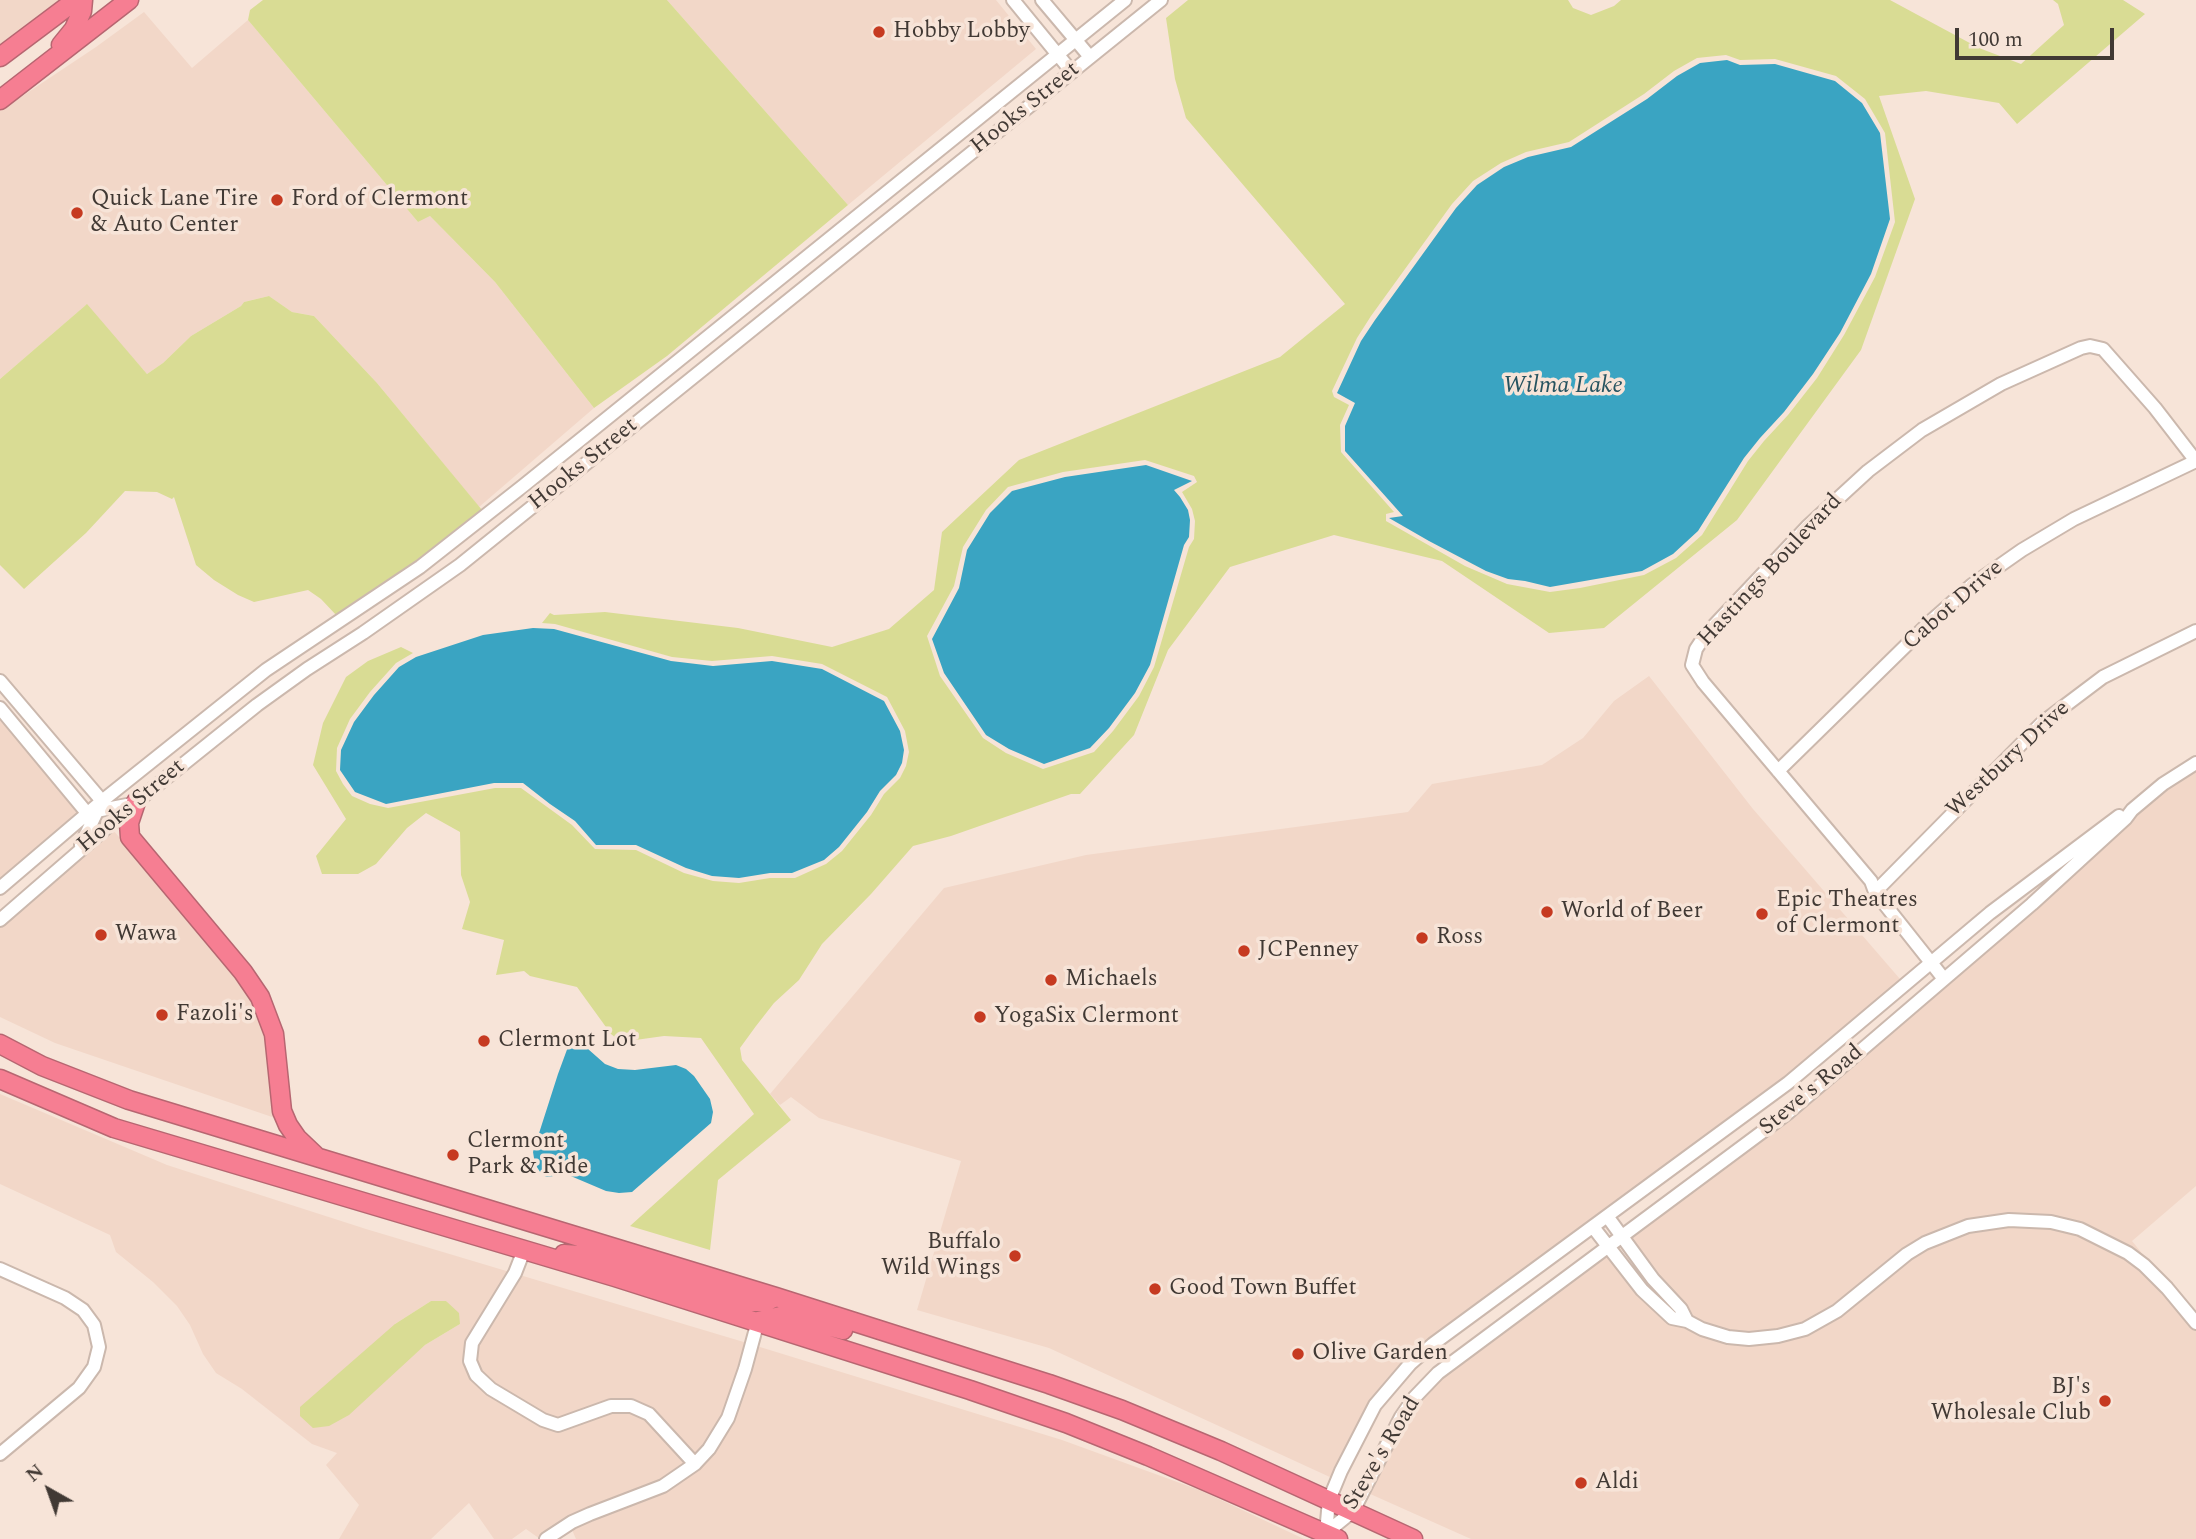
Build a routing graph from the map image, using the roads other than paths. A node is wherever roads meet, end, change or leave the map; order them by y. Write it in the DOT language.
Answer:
graph roads {
  1 [pos="76,0"];
  2 [pos="83,0"];
  3 [pos="129,0"];
  4 [pos="1013,0"];
  5 [pos="1042,0"];
  6 [pos="1125,0"];
  7 [pos="1161,0"];
  8 [pos="107,9"];
  9 [pos="1075,40"];
  10 [pos="1058,54"];
  11 [pos="0,57"];
  12 [pos="1090,57"];
  13 [pos="44,67"];
  14 [pos="1072,72"];
  15 [pos="0,100"];
  16 [pos="766,290"];
  17 [pos="780,307"];
  18 [pos="2196,461"];
  19 [pos="2196,631"];
  20 [pos="0,681"];
  21 [pos="0,708"];
  22 [pos="2196,763"];
  23 [pos="1778,771"];
  24 [pos="136,802"];
  25 [pos="96,808"];
  26 [pos="2132,810"];
  27 [pos="69,860"];
  28 [pos="0,888"];
  29 [pos="1875,892"];
  30 [pos="0,920"];
  31 [pos="1931,963"];
  32 [pos="1944,979"];
  33 [pos="0,1044"];
  34 [pos="0,1079"];
  35 [pos="320,1159"];
  36 [pos="473,1205"];
  37 [pos="1607,1216"];
  38 [pos="414,1217"];
  39 [pos="1593,1227"];
  40 [pos="1622,1237"];
  41 [pos="1608,1247"];
  42 [pos="527,1251"];
  43 [pos="1,1271"];
  44 [pos="776,1297"];
  45 [pos="758,1321"];
  46 [pos="1687,1321"];
  47 [pos="2196,1323"];
  48 [pos="1022,1375"];
  49 [pos="0,1454"];
  50 [pos="695,1464"];
  51 [pos="1329,1500"];
  52 [pos="1353,1511"];
  53 [pos="1332,1536"];
  54 [pos="546,1539"];
  55 [pos="1413,1539"];
  1 -- 11 [label="highway"];
  2 -- 13 [label="highway"];
  3 -- 8 [label="highway"];
  4 -- 10 [label="street"];
  5 -- 9 [label="street"];
  6 -- 9 [label="street, Hooks Street"];
  7 -- 12 [label="street, Hooks Street"];
  8 -- 13 [label="highway"];
  9 -- 10 [label="street, Hooks Street"];
  9 -- 12 [label="street"];
  10 -- 14 [label="street"];
  10 -- 16 [label="street, Hooks Street"];
  12 -- 14 [label="street, Hooks Street"];
  13 -- 15 [label="highway"];
  14 -- 17 [label="street, Hooks Street"];
  16 -- 17 [label="street"];
  16 -- 25 [label="street, Hooks Street"];
  17 -- 24 [label="street, Hooks Street"];
  18 -- 23 [label="street, Cabot Drive"];
  18 -- 23 [label="street, Hastings Boulevard"];
  19 -- 29 [label="street, Westbury Drive"];
  20 -- 25 [label="street"];
  21 -- 25 [label="street"];
  22 -- 26 [label="street, Steve's Road"];
  23 -- 29 [label="street, Hastings Boulevard"];
  24 -- 25 [label="street"];
  24 -- 27 [label="street, Hooks Street"];
  24 -- 35 [label="highway"];
  25 -- 27 [label="street"];
  25 -- 28 [label="street, Hooks Street"];
  26 -- 31 [label="street, Steve's Road"];
  26 -- 32 [label="street, Steve's Road"];
  27 -- 30 [label="street, Hooks Street"];
  29 -- 31 [label="street, Hastings Boulevard"];
  31 -- 32 [label="street, Hastings Boulevard"];
  31 -- 37 [label="street, Steve's Road"];
  32 -- 40 [label="street, Steve's Road"];
  33 -- 35 [label="highway"];
  34 -- 38 [label="highway"];
  35 -- 36 [label="highway"];
  36 -- 38 [label="highway"];
  36 -- 44 [label="highway"];
  37 -- 39 [label="street, Steve's Road"];
  37 -- 40 [label="street"];
  38 -- 42 [label="highway"];
  39 -- 41 [label="street"];
  39 -- 51 [label="street, Steve's Road"];
  40 -- 41 [label="street, Steve's Road"];
  40 -- 46 [label="street"];
  41 -- 46 [label="street"];
  41 -- 52 [label="street, Steve's Road"];
  42 -- 44 [label="highway"];
  42 -- 45 [label="highway"];
  42 -- 50 [label="street"];
  43 -- 49 [label="street"];
  44 -- 48 [label="highway"];
  45 -- 48 [label="highway"];
  45 -- 50 [label="street"];
  45 -- 53 [label="highway"];
  46 -- 47 [label="street"];
  48 -- 51 [label="highway"];
  50 -- 54 [label="street"];
  51 -- 52 [label="highway"];
  51 -- 53 [label="street, Steve's Road"];
  52 -- 53 [label="street, Steve's Road"];
  52 -- 55 [label="highway"];
}
